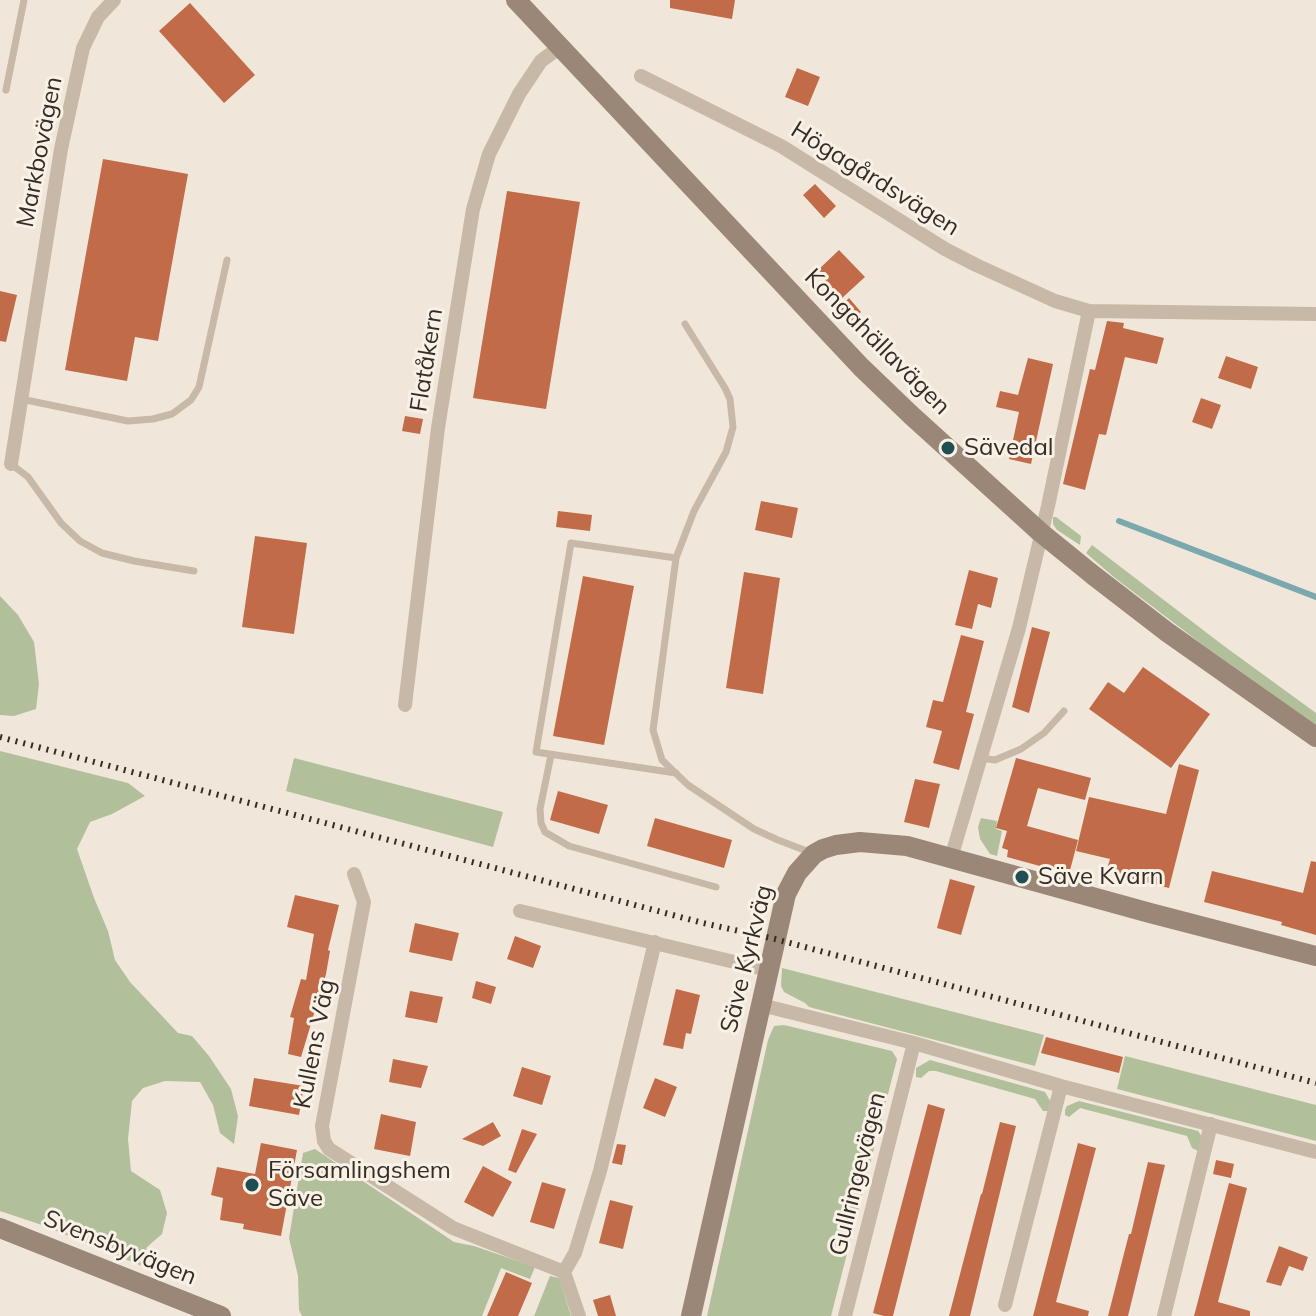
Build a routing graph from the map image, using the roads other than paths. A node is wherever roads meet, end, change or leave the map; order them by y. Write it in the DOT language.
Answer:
graph roads {
  1 [pos="24,0"];
  2 [pos="114,0"];
  3 [pos="516,0"];
  4 [pos="560,47"];
  5 [pos="641,76"];
  6 [pos="6,90"];
  7 [pos="227,260"];
  8 [pos="1089,311"];
  9 [pos="1316,314"];
  10 [pos="685,324"];
  11 [pos="21,399"];
  12 [pos="11,464"];
  13 [pos="1040,532"];
  14 [pos="676,558"];
  15 [pos="194,571"];
  16 [pos="405,705"];
  17 [pos="1064,711"];
  18 [pos="1316,737"];
  19 [pos="551,755"];
  20 [pos="981,758"];
  21 [pos="676,773"];
  22 [pos="814,854"];
  23 [pos="951,858"];
  24 [pos="354,874"];
  25 [pos="716,887"];
  26 [pos="520,911"];
  27 [pos="655,942"];
  28 [pos="1316,956"];
  29 [pos="768,970"];
  30 [pos="761,1005"];
  31 [pos="914,1043"];
  32 [pos="1061,1086"];
  33 [pos="1211,1124"];
  34 [pos="1316,1152"];
  35 [pos="0,1228"];
  36 [pos="564,1272"];
  37 [pos="1005,1305"];
  38 [pos="221,1316"];
  39 [pos="579,1316"];
  40 [pos="691,1316"];
  41 [pos="845,1316"];
  42 [pos="1164,1316"];
  1 -- 6 [label="lane"];
  2 -- 11 [label="street, Markbovägen"];
  3 -- 4 [label="street, Kongahällavägen"];
  4 -- 13 [label="street, Kongahällavägen"];
  4 -- 16 [label="street, Flatåkern"];
  5 -- 8 [label="street, Högagårdsvägen"];
  7 -- 11 [label="lane"];
  8 -- 9 [label="street, Högagårdsvägen"];
  8 -- 13 [label="street"];
  10 -- 14 [label="lane"];
  11 -- 12 [label="street, Markbovägen"];
  12 -- 15 [label="lane"];
  13 -- 18 [label="street, Kongahällavägen"];
  13 -- 20 [label="street"];
  14 -- 19 [label="lane"];
  14 -- 21 [label="lane"];
  17 -- 20 [label="lane"];
  19 -- 21 [label="lane"];
  19 -- 25 [label="lane"];
  20 -- 23 [label="street"];
  21 -- 22 [label="lane"];
  22 -- 23 [label="street"];
  22 -- 29 [label="street, Säve Kyrkväg"];
  23 -- 28 [label="street"];
  24 -- 36 [label="street, Kullens Väg"];
  26 -- 27 [label="street"];
  27 -- 29 [label="street"];
  27 -- 36 [label="street"];
  29 -- 30 [label="street, Säve Kyrkväg"];
  30 -- 31 [label="street"];
  30 -- 40 [label="street, Säve Kyrkväg"];
  31 -- 32 [label="street"];
  31 -- 41 [label="street, Gullringevägen"];
  32 -- 33 [label="street"];
  32 -- 37 [label="street"];
  33 -- 34 [label="street"];
  33 -- 42 [label="street"];
  35 -- 38 [label="street, Svensbyvägen"];
  36 -- 39 [label="street"];
}
